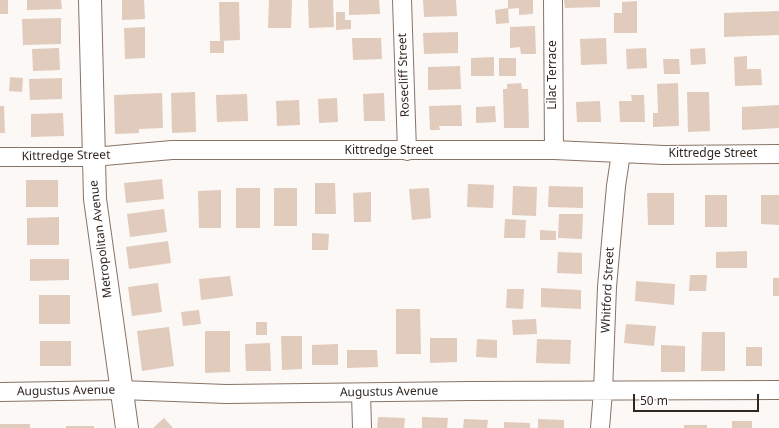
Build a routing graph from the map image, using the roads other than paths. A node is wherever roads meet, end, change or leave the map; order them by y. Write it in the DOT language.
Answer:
graph roads {
  1 [pos="90,0"];
  2 [pos="402,0"];
  3 [pos="553,0"];
  4 [pos="554,150"];
  5 [pos="407,151"];
  6 [pos="620,152"];
  7 [pos="779,154"];
  8 [pos="0,157"];
  9 [pos="93,157"];
  10 [pos="121,390"];
  11 [pos="779,390"];
  12 [pos="603,391"];
  13 [pos="0,392"];
  14 [pos="360,392"];
  15 [pos="127,428"];
  16 [pos="362,428"];
  17 [pos="600,428"];
  1 -- 9 [label="street, Metropolitan Avenue"];
  2 -- 5 [label="street, Rosecliff Street"];
  3 -- 4 [label="street, Lilac Terrace"];
  4 -- 5 [label="street, Kittredge Street"];
  4 -- 6 [label="street, Kittredge Street"];
  5 -- 9 [label="street, Kittredge Street"];
  6 -- 7 [label="street, Kittredge Street"];
  6 -- 12 [label="street, Whitford Street"];
  8 -- 9 [label="street, Kittredge Street"];
  9 -- 10 [label="street, Metropolitan Avenue"];
  10 -- 13 [label="street, Augustus Avenue"];
  10 -- 14 [label="street, Augustus Avenue"];
  10 -- 15 [label="street, Metropolitan Avenue"];
  11 -- 12 [label="street, Augustus Avenue"];
  12 -- 14 [label="street, Augustus Avenue"];
  12 -- 17 [label="street, Whitford Street"];
  14 -- 16 [label="street"];
}
